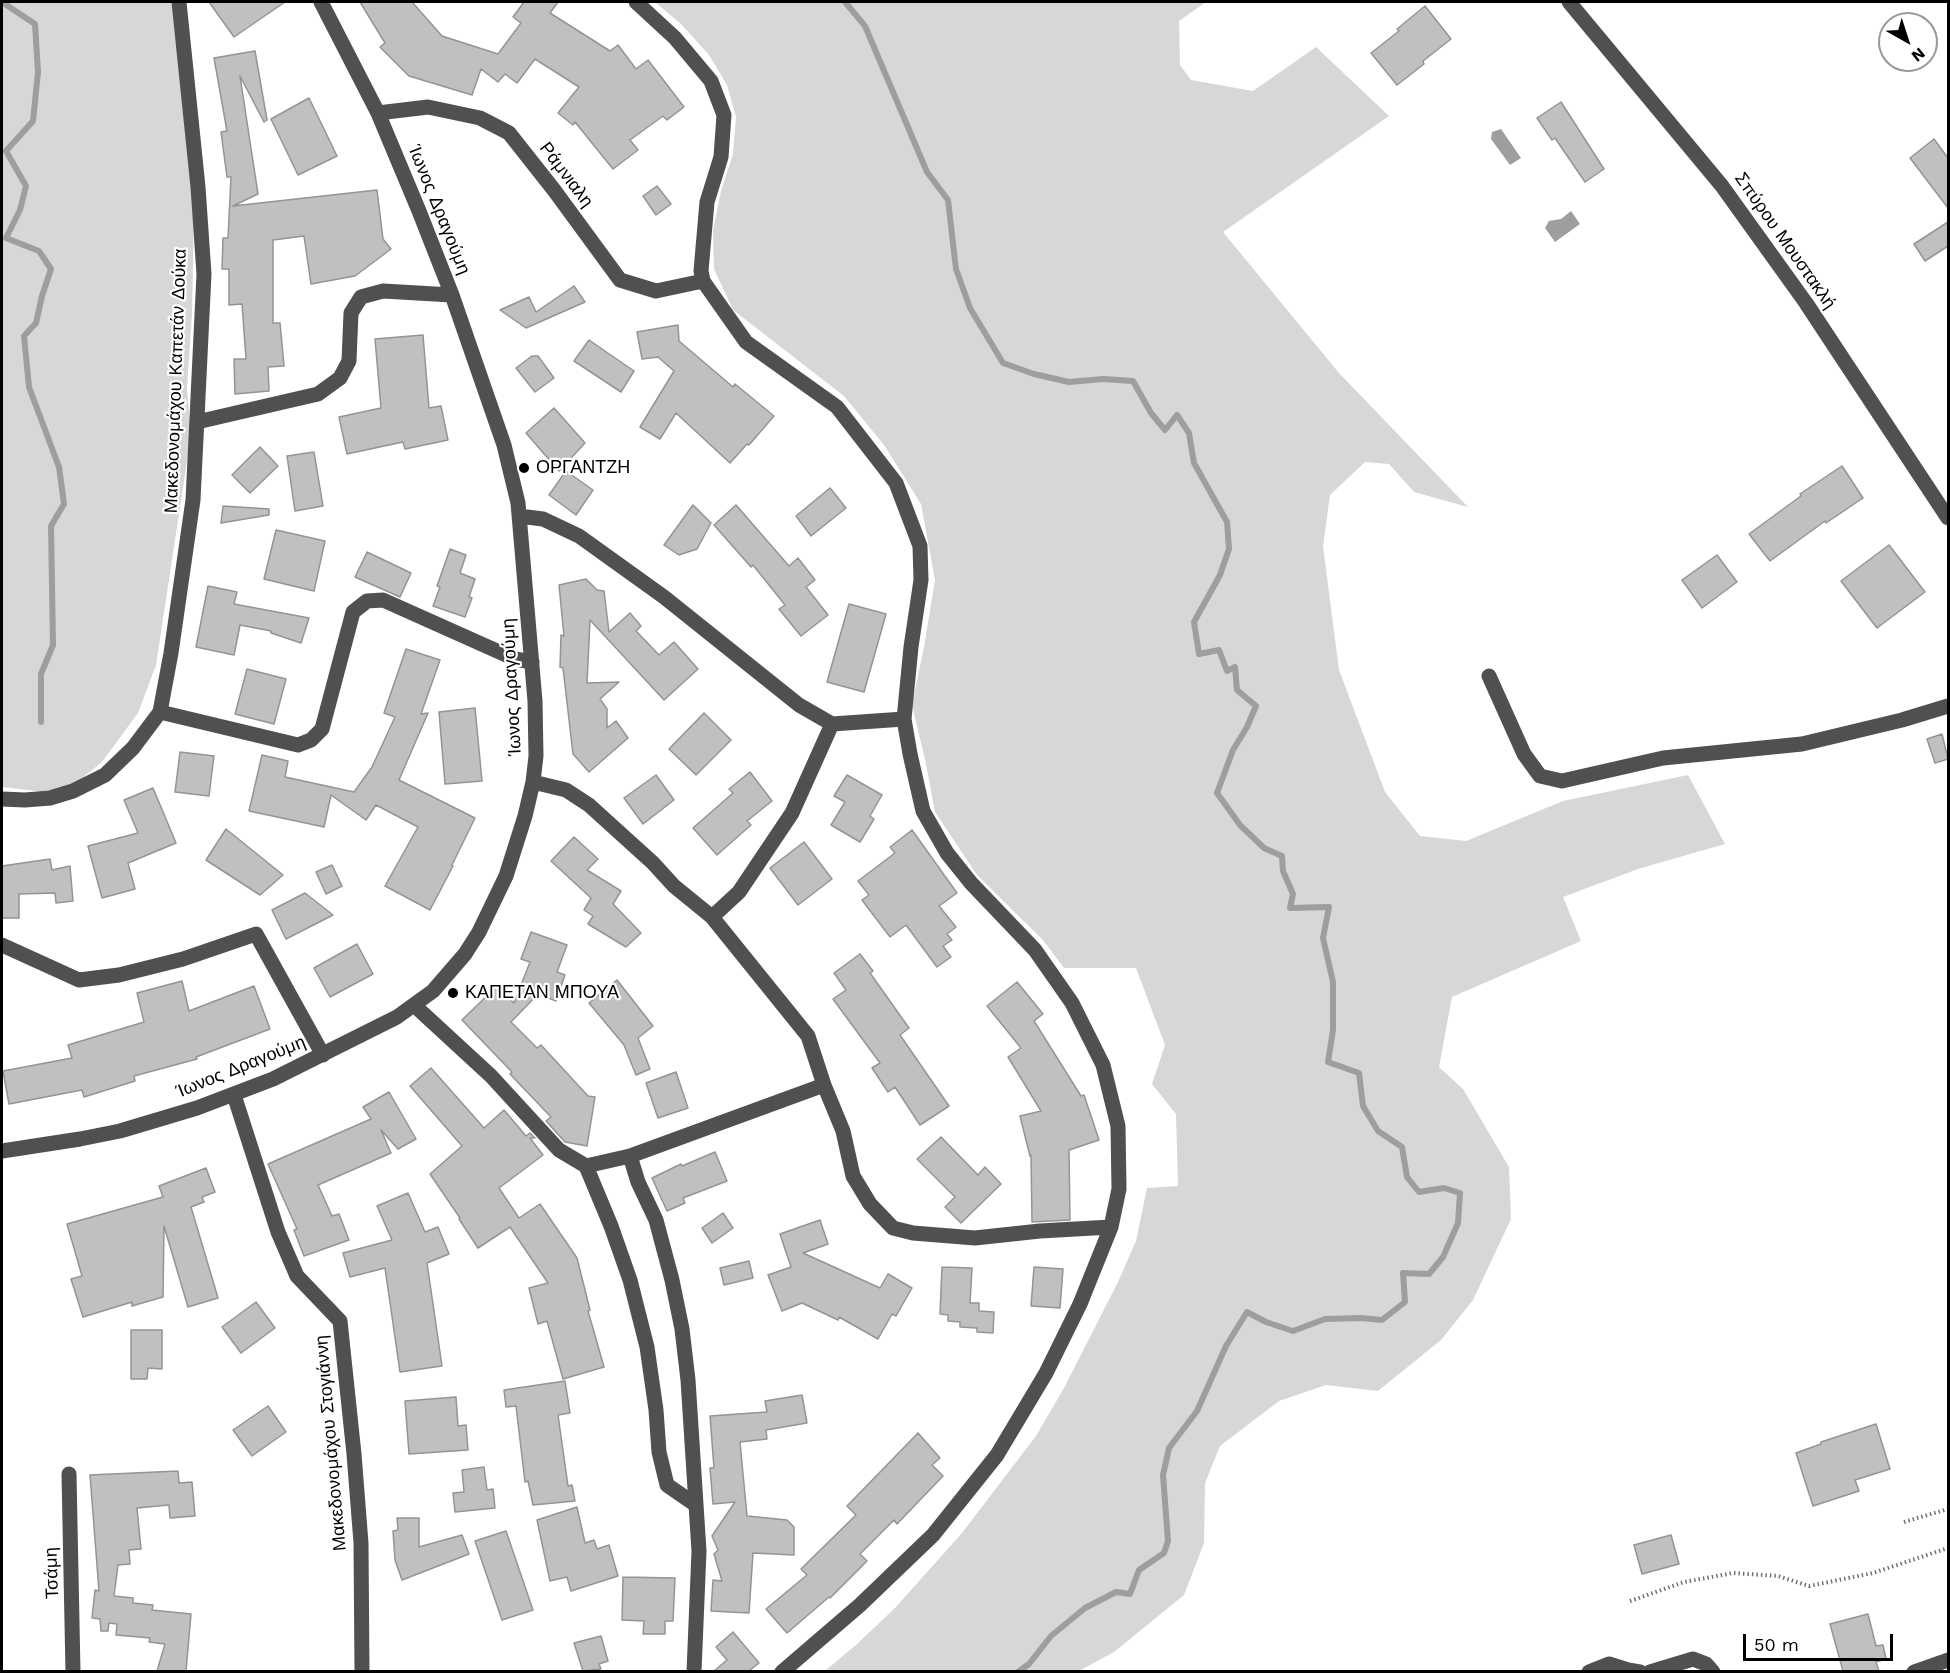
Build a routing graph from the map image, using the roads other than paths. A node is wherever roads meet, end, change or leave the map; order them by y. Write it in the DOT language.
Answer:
graph roads {
  1 [pos="179,2"];
  2 [pos="321,2"];
  3 [pos="636,2"];
  4 [pos="1569,2"];
  5 [pos="378,113"];
  6 [pos="704,280"];
  7 [pos="452,295"];
  8 [pos="197,422"];
  9 [pos="519,516"];
  10 [pos="1948,518"];
  11 [pos="532,662"];
  12 [pos="1489,676"];
  13 [pos="1948,706"];
  14 [pos="160,712"];
  15 [pos="904,719"];
  16 [pos="832,724"];
  17 [pos="533,782"];
  18 [pos="2,800"];
  19 [pos="712,917"];
  20 [pos="2,945"];
  21 [pos="415,1006"];
  22 [pos="323,1055"];
  23 [pos="824,1085"];
  24 [pos="234,1095"];
  25 [pos="2,1151"];
  26 [pos="630,1156"];
  27 [pos="586,1166"];
  28 [pos="1111,1227"];
  29 [pos="69,1474"];
  30 [pos="696,1505"];
  31 [pos="1948,1660"];
  32 [pos="73,1671"];
  33 [pos="362,1671"];
  34 [pos="694,1671"];
  35 [pos="782,1671"];
  36 [pos="1589,1671"];
  37 [pos="1640,1671"];
  38 [pos="1650,1671"];
  39 [pos="1713,1671"];
  40 [pos="1914,1671"];
  1 -- 8 [label="street, Μακεδονομάχου Καπετάν Δούκα"];
  2 -- 5 [label="street, Ίωνος Δραγούμη"];
  3 -- 6 [label="street"];
  4 -- 10 [label="street, Σπύρου Μουστακλή"];
  5 -- 6 [label="street, Ράμνιαλη"];
  5 -- 7 [label="street, Ίωνος Δραγούμη"];
  6 -- 15 [label="street"];
  7 -- 8 [label="street"];
  7 -- 9 [label="street, Ίωνος Δραγούμη"];
  8 -- 14 [label="street, Μακεδονομάχου Καπετάν Δούκα"];
  9 -- 11 [label="street, Ίωνος Δραγούμη"];
  9 -- 16 [label="street"];
  11 -- 14 [label="street"];
  11 -- 17 [label="street, Ίωνος Δραγούμη"];
  12 -- 13 [label="street"];
  14 -- 18 [label="street, Μακεδονομάχου Καπετάν Δούκα"];
  15 -- 16 [label="street"];
  15 -- 28 [label="street"];
  16 -- 19 [label="street"];
  17 -- 19 [label="street"];
  17 -- 21 [label="street, Ίωνος Δραγούμη"];
  19 -- 23 [label="street"];
  20 -- 22 [label="street"];
  21 -- 22 [label="street, Ίωνος Δραγούμη"];
  21 -- 27 [label="street"];
  22 -- 24 [label="street, Ίωνος Δραγούμη"];
  23 -- 26 [label="street"];
  23 -- 28 [label="street"];
  24 -- 25 [label="street, Ίωνος Δραγούμη"];
  24 -- 33 [label="street, Μακεδονομάχου Στογιάννη"];
  26 -- 27 [label="street"];
  26 -- 30 [label="street"];
  27 -- 30 [label="street"];
  28 -- 35 [label="street"];
  29 -- 32 [label="street, Τσάμη"];
  30 -- 34 [label="street"];
  31 -- 40 [label="street"];
  36 -- 37 [label="street"];
  38 -- 39 [label="street"];
}
